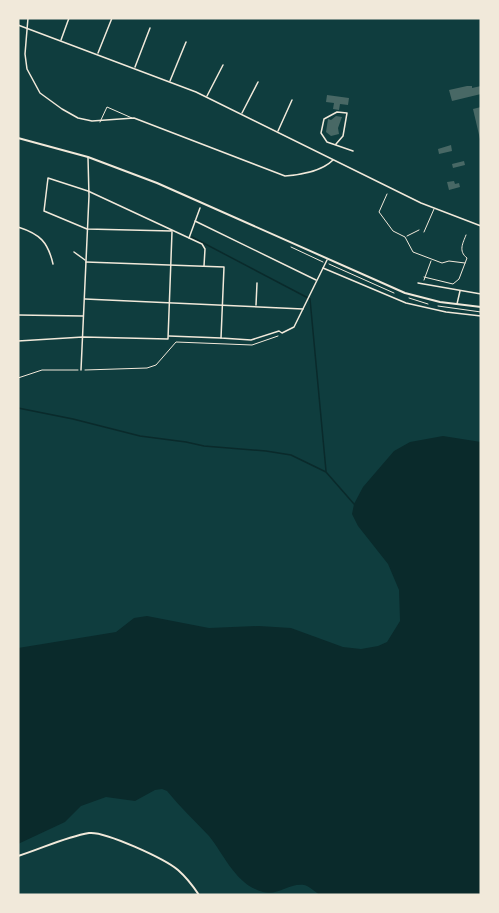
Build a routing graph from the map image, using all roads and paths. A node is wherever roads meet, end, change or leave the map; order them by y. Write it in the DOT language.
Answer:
graph roads {
  1 [pos="28,18"];
  2 [pos="69,18"];
  3 [pos="112,18"];
  4 [pos="18,25"];
  5 [pos="26,28"];
  6 [pos="150,28"];
  7 [pos="61,40"];
  8 [pos="186,42"];
  9 [pos="98,54"];
  10 [pos="223,65"];
  11 [pos="135,68"];
  12 [pos="170,82"];
  13 [pos="258,82"];
  14 [pos="207,97"];
  15 [pos="292,100"];
  16 [pos="241,114"];
  17 [pos="134,118"];
  18 [pos="100,122"];
  19 [pos="277,132"];
  20 [pos="18,138"];
  21 [pos="336,144"];
  22 [pos="353,151"];
  23 [pos="88,157"];
  24 [pos="333,159"];
  25 [pos="88,191"];
  26 [pos="387,194"];
  27 [pos="200,208"];
  28 [pos="434,209"];
  29 [pos="195,221"];
  30 [pos="481,226"];
  31 [pos="18,227"];
  32 [pos="87,229"];
  33 [pos="172,231"];
  34 [pos="424,232"];
  35 [pos="466,235"];
  36 [pos="405,237"];
  37 [pos="189,238"];
  38 [pos="285,244"];
  39 [pos="74,252"];
  40 [pos="327,259"];
  41 [pos="432,260"];
  42 [pos="86,261"];
  43 [pos="325,263"];
  44 [pos="465,263"];
  45 [pos="53,264"];
  46 [pos="171,265"];
  47 [pos="204,266"];
  48 [pos="323,268"];
  49 [pos="424,277"];
  50 [pos="317,280"];
  51 [pos="257,283"];
  52 [pos="418,283"];
  53 [pos="423,284"];
  54 [pos="460,291"];
  55 [pos="481,294"];
  56 [pos="85,299"];
  57 [pos="170,302"];
  58 [pos="222,304"];
  59 [pos="457,305"];
  60 [pos="256,306"];
  61 [pos="481,307"];
  62 [pos="303,309"];
  63 [pos="18,315"];
  64 [pos="84,316"];
  65 [pos="481,316"];
  66 [pos="282,333"];
  67 [pos="168,336"];
  68 [pos="83,337"];
  69 [pos="221,338"];
  70 [pos="18,341"];
  71 [pos="81,370"];
  72 [pos="18,378"];
  73 [pos="18,856"];
  74 [pos="199,895"];
  1 -- 5 [label="street"];
  2 -- 7 [label="street"];
  3 -- 9 [label="street"];
  4 -- 5 [label="street"];
  5 -- 7 [label="street"];
  5 -- 18 [label="street"];
  6 -- 11 [label="street"];
  7 -- 9 [label="street"];
  8 -- 12 [label="street"];
  9 -- 11 [label="street"];
  10 -- 14 [label="street"];
  11 -- 12 [label="street"];
  12 -- 14 [label="street"];
  13 -- 16 [label="street"];
  14 -- 16 [label="street"];
  15 -- 19 [label="street"];
  16 -- 19 [label="street"];
  17 -- 18 [label="street"];
  17 -- 18 [label="lane"];
  17 -- 24 [label="street"];
  19 -- 24 [label="street"];
  20 -- 23 [label="street"];
  21 -- 21 [label="street"];
  21 -- 22 [label="street"];
  23 -- 25 [label="street"];
  23 -- 40 [label="street"];
  24 -- 28 [label="street"];
  25 -- 32 [label="street"];
  25 -- 32 [label="street"];
  25 -- 33 [label="street"];
  26 -- 36 [label="path"];
  27 -- 29 [label="street"];
  28 -- 30 [label="street"];
  28 -- 34 [label="lane"];
  29 -- 37 [label="street"];
  29 -- 50 [label="street"];
  31 -- 45 [label="street"];
  32 -- 33 [label="street"];
  32 -- 42 [label="street"];
  33 -- 37 [label="street"];
  33 -- 46 [label="street"];
  34 -- 36 [label="path"];
  35 -- 44 [label="path"];
  36 -- 41 [label="path"];
  37 -- 47 [label="street"];
  38 -- 43 [label="path"];
  39 -- 42 [label="street"];
  40 -- 43 [label="street"];
  40 -- 59 [label="street"];
  41 -- 44 [label="path"];
  41 -- 49 [label="path"];
  42 -- 46 [label="street"];
  42 -- 56 [label="street"];
  43 -- 48 [label="street"];
  44 -- 49 [label="path"];
  46 -- 47 [label="street"];
  46 -- 57 [label="street"];
  47 -- 58 [label="street"];
  48 -- 50 [label="street"];
  48 -- 65 [label="street"];
  49 -- 53 [label="path"];
  50 -- 62 [label="street"];
  51 -- 60 [label="street"];
  52 -- 53 [label="street"];
  53 -- 54 [label="street"];
  54 -- 55 [label="street"];
  54 -- 59 [label="street"];
  56 -- 57 [label="street"];
  56 -- 64 [label="street"];
  57 -- 58 [label="street"];
  57 -- 67 [label="street"];
  58 -- 60 [label="street"];
  58 -- 69 [label="street"];
  59 -- 61 [label="street"];
  60 -- 62 [label="street"];
  62 -- 66 [label="street"];
  63 -- 64 [label="street"];
  64 -- 68 [label="street"];
  66 -- 69 [label="street"];
  66 -- 71 [label="path"];
  67 -- 68 [label="street"];
  67 -- 69 [label="street"];
  68 -- 70 [label="street"];
  68 -- 71 [label="street"];
  71 -- 72 [label="path"];
  73 -- 74 [label="street"];
}
